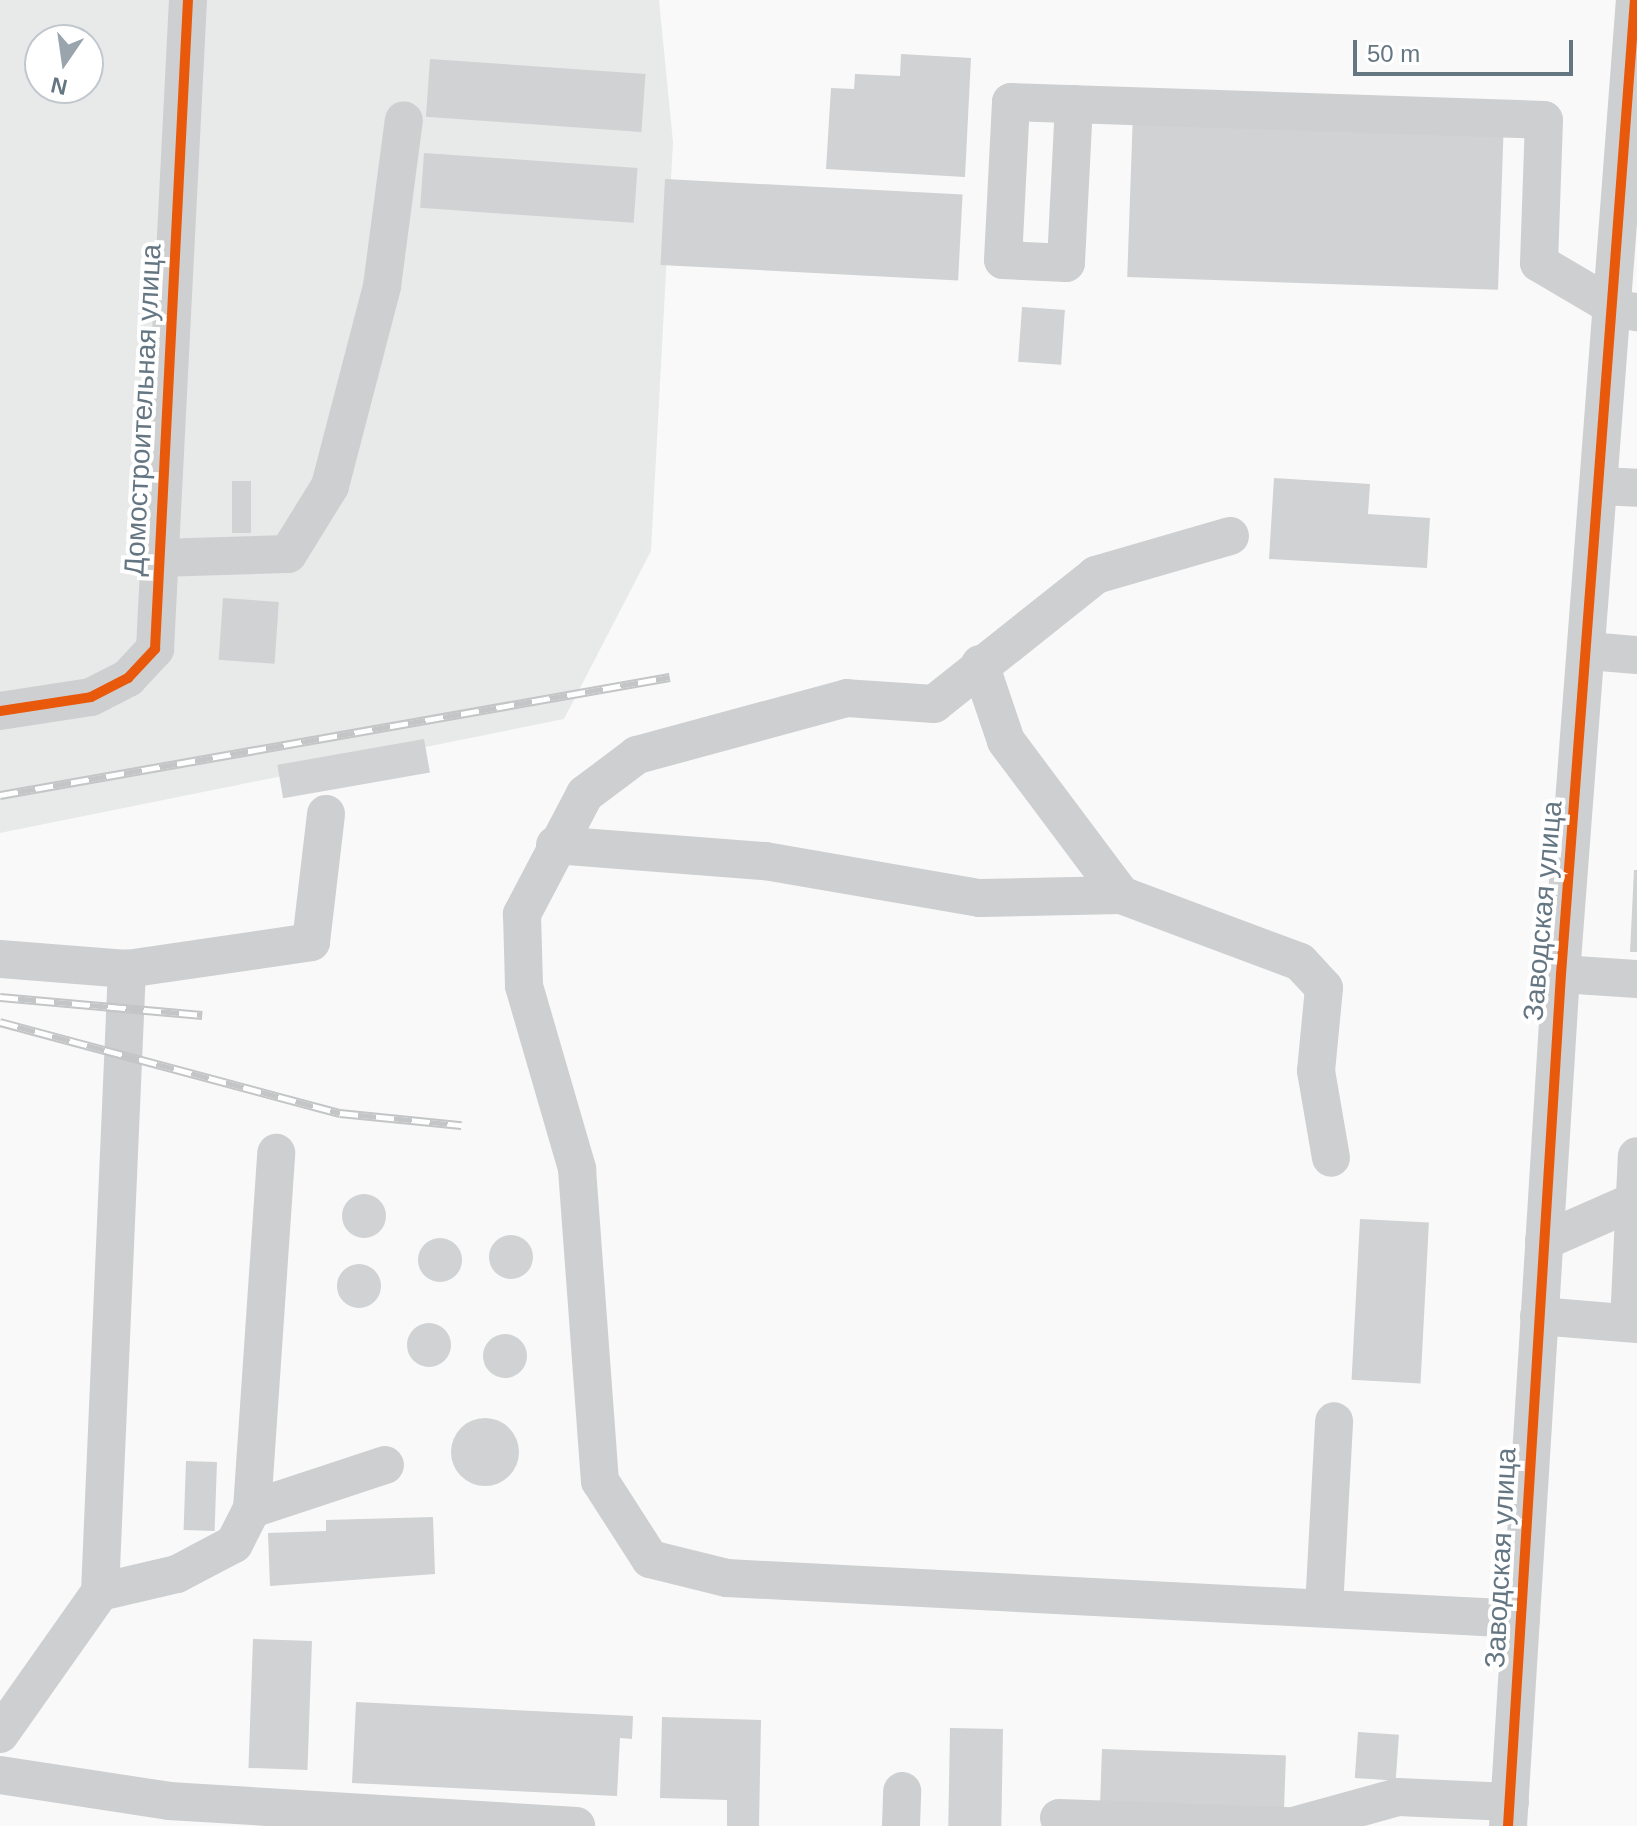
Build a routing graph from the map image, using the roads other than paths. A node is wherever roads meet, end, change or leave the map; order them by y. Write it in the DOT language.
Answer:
graph roads {
  1 [pos="188,0"];
  2 [pos="1635,0"];
  3 [pos="1074,104"];
  4 [pos="404,120"];
  5 [pos="1627,310"];
  6 [pos="1620,487"];
  7 [pos="1230,536"];
  8 [pos="159,558"];
  9 [pos="1588,651"];
  10 [pos="1637,655"];
  11 [pos="980,664"];
  12 [pos="0,711"];
  13 [pos="326,814"];
  14 [pos="555,845"];
  15 [pos="1121,895"];
  16 [pos="0,959"];
  17 [pos="127,969"];
  18 [pos="1561,974"];
  19 [pos="1637,979"];
  20 [pos="276,1153"];
  21 [pos="1637,1156"];
  22 [pos="1331,1158"];
  23 [pos="1636,1201"];
  24 [pos="1544,1241"];
  25 [pos="1539,1316"];
  26 [pos="1633,1324"];
  27 [pos="1334,1421"];
  28 [pos="385,1465"];
  29 [pos="252,1509"];
  30 [pos="100,1592"];
  31 [pos="1324,1608"];
  32 [pos="1521,1619"];
  33 [pos="0,1734"];
  34 [pos="0,1775"];
  35 [pos="1509,1814"];
  36 [pos="1059,1818"];
  37 [pos="576,1826"];
  38 [pos="1286,1826"];
  39 [pos="1293,1826"];
  1 -- 8 [label="street, Домостроительная улица"];
  2 -- 5 [label="street, Заводская улица"];
  3 -- 5 [label="street"];
  4 -- 8 [label="street"];
  5 -- 6 [label="street, Заводская улица"];
  6 -- 9 [label="street, Заводская улица"];
  7 -- 11 [label="street"];
  8 -- 12 [label="street, Домостроительная улица"];
  9 -- 10 [label="street"];
  9 -- 18 [label="street, Заводская улица"];
  11 -- 14 [label="street"];
  11 -- 15 [label="street"];
  13 -- 17 [label="street"];
  14 -- 15 [label="street"];
  14 -- 31 [label="street"];
  15 -- 22 [label="street"];
  16 -- 17 [label="street"];
  17 -- 30 [label="street"];
  18 -- 19 [label="street"];
  18 -- 24 [label="street, Заводская улица"];
  20 -- 29 [label="street"];
  21 -- 23 [label="street"];
  23 -- 24 [label="street"];
  23 -- 26 [label="street"];
  24 -- 25 [label="street, Заводская улица"];
  25 -- 26 [label="street"];
  25 -- 32 [label="street, Заводская улица"];
  27 -- 31 [label="street"];
  28 -- 29 [label="street"];
  29 -- 30 [label="street"];
  30 -- 33 [label="street"];
  31 -- 32 [label="street"];
  32 -- 35 [label="street, Заводская улица"];
  34 -- 37 [label="street"];
  35 -- 39 [label="street"];
  36 -- 38 [label="street"];
}
